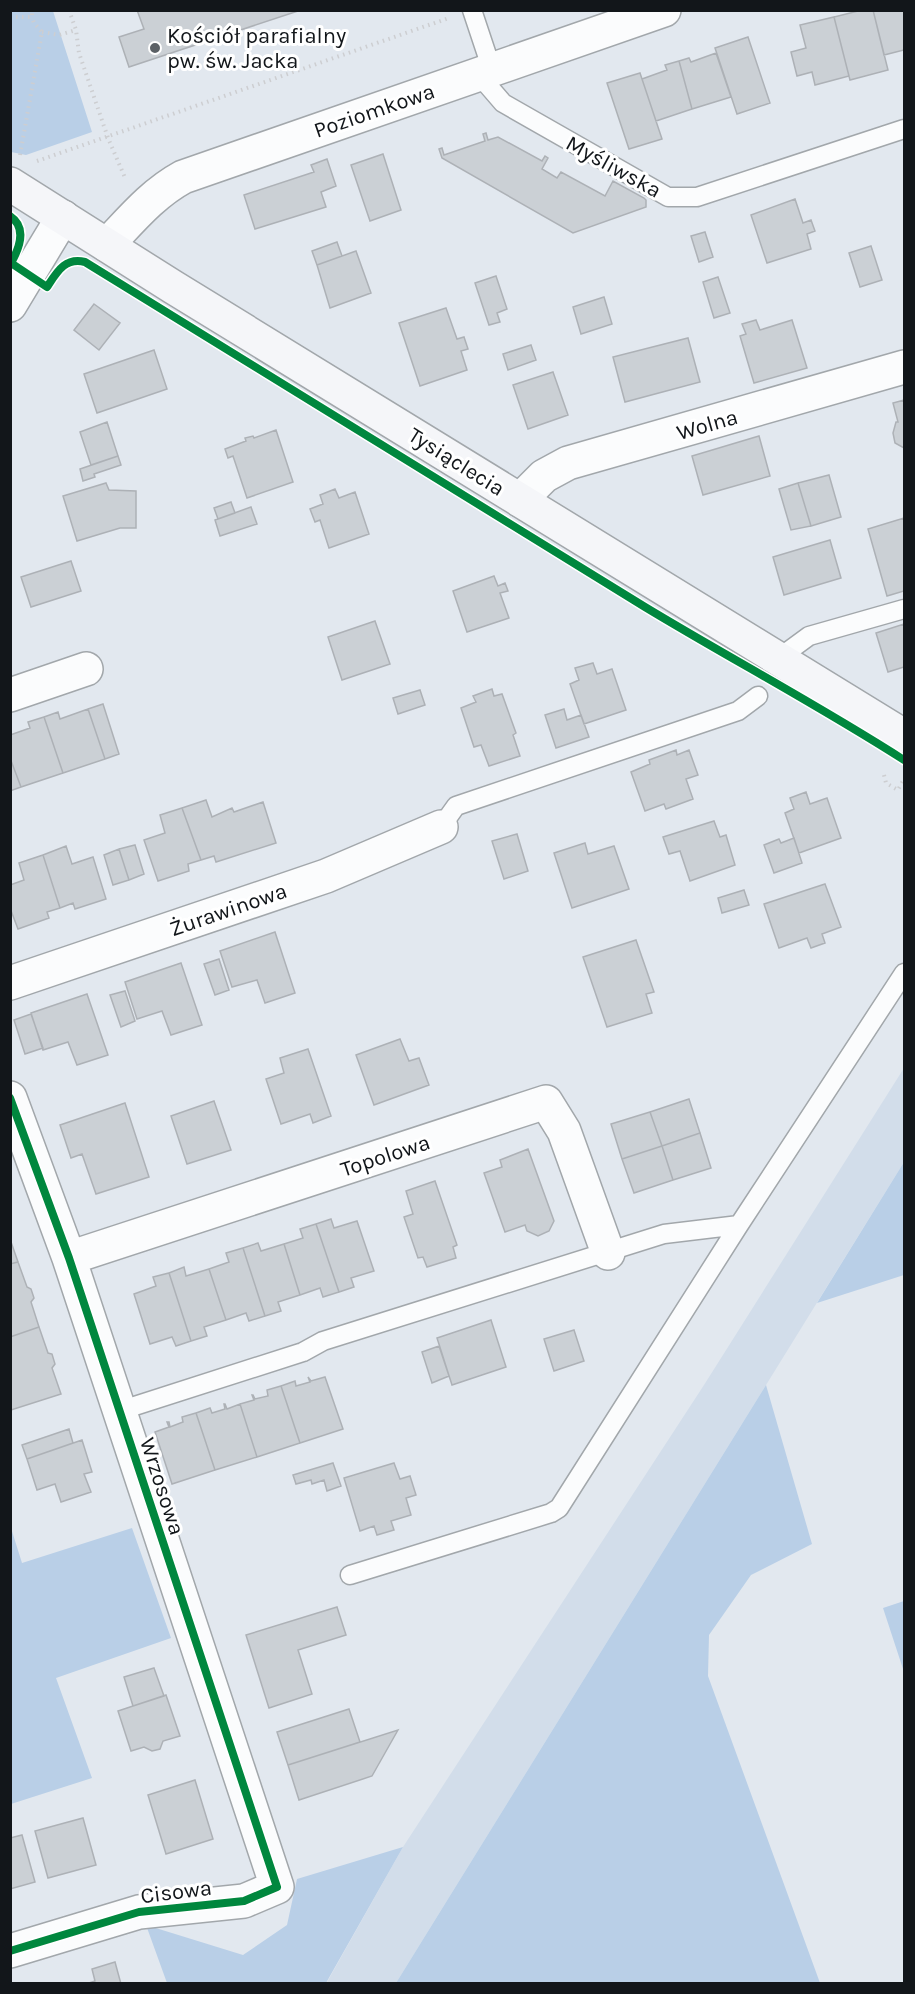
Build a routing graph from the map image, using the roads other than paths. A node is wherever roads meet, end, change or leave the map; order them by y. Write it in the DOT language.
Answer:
graph roads {
  1 [pos="664,10"];
  2 [pos="465,12"];
  3 [pos="485,72"];
  4 [pos="904,129"];
  5 [pos="19,169"];
  6 [pos="63,217"];
  7 [pos="107,245"];
  8 [pos="10,304"];
  9 [pos="904,367"];
  10 [pos="520,500"];
  11 [pos="904,609"];
  12 [pos="779,658"];
  13 [pos="86,669"];
  14 [pos="10,694"];
  15 [pos="758,696"];
  16 [pos="904,736"];
  17 [pos="441,827"];
  18 [pos="904,973"];
  19 [pos="10,983"];
  20 [pos="10,1098"];
  21 [pos="18,1146"];
  22 [pos="739,1225"];
  23 [pos="608,1253"];
  24 [pos="69,1258"];
  25 [pos="119,1411"];
  26 [pos="350,1575"];
  27 [pos="277,1887"];
  28 [pos="10,1952"];
  1 -- 3 [label="street, Poziomkowa"];
  2 -- 3 [label="lane"];
  3 -- 4 [label="lane, Myśliwska"];
  3 -- 7 [label="street, Poziomkowa"];
  5 -- 6 [label="street, Tysiąclecia"];
  6 -- 7 [label="street, Tysiąclecia"];
  6 -- 8 [label="street"];
  7 -- 10 [label="street, Tysiąclecia"];
  9 -- 10 [label="street, Wolna"];
  10 -- 12 [label="street, Tysiąclecia"];
  11 -- 12 [label="lane"];
  12 -- 16 [label="street, Tysiąclecia"];
  13 -- 14 [label="street"];
  15 -- 17 [label="lane"];
  17 -- 19 [label="street, Żurawinowa"];
  18 -- 22 [label="lane"];
  20 -- 21 [label="street, Wrzosowa"];
  21 -- 24 [label="street, Wrzosowa"];
  22 -- 23 [label="lane"];
  22 -- 26 [label="lane"];
  23 -- 24 [label="street, Topolowa"];
  23 -- 25 [label="lane"];
  24 -- 25 [label="street, Wrzosowa"];
  25 -- 27 [label="street, Wrzosowa"];
  27 -- 28 [label="street, Cisowa"];
}
